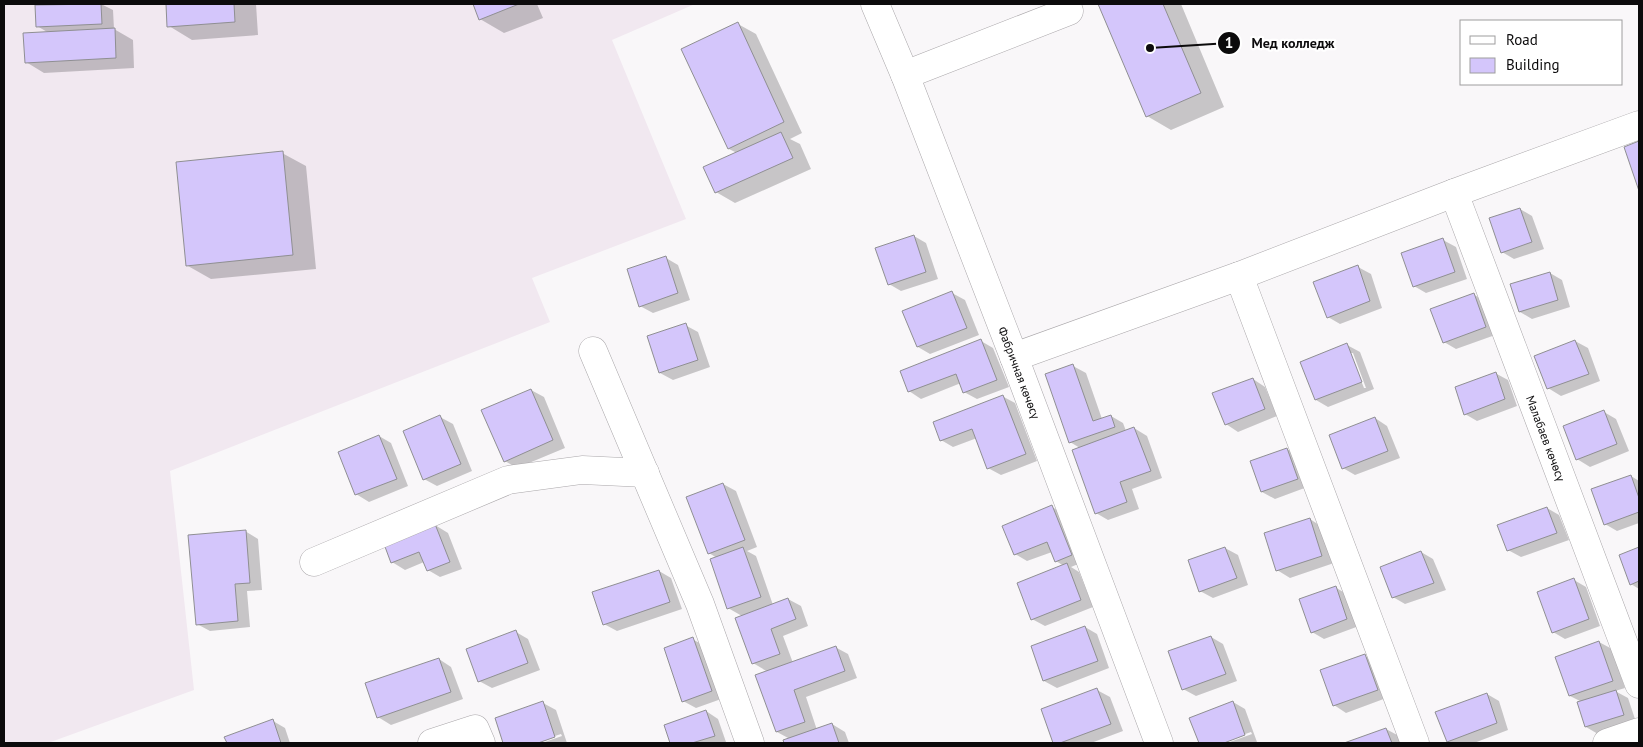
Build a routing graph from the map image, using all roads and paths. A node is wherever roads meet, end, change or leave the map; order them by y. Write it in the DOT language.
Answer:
graph roads {
  1 [pos="875,4"];
  2 [pos="1069,11"];
  3 [pos="905,75"];
  4 [pos="1639,125"];
  5 [pos="1454,192"];
  6 [pos="1239,276"];
  7 [pos="593,351"];
  8 [pos="1014,357"];
  9 [pos="645,473"];
  10 [pos="314,562"];
  11 [pos="1639,684"];
  12 [pos="1639,732"];
  13 [pos="432,743"];
  14 [pos="480,743"];
  15 [pos="750,743"];
  16 [pos="1159,743"];
  17 [pos="1415,743"];
  18 [pos="1606,743"];
  1 -- 3 [label="street, Фабричная көчөсү"];
  2 -- 3 [label="street"];
  3 -- 8 [label="street, Фабричная көчөсү"];
  4 -- 5 [label="street"];
  5 -- 6 [label="street"];
  5 -- 11 [label="street, Малабаев көчөсү"];
  6 -- 8 [label="street"];
  6 -- 17 [label="street"];
  7 -- 9 [label="street"];
  8 -- 16 [label="street, Фабричная көчөсү"];
  9 -- 10 [label="street"];
  9 -- 15 [label="street"];
  12 -- 18 [label="street"];
  13 -- 14 [label="street"];
}
